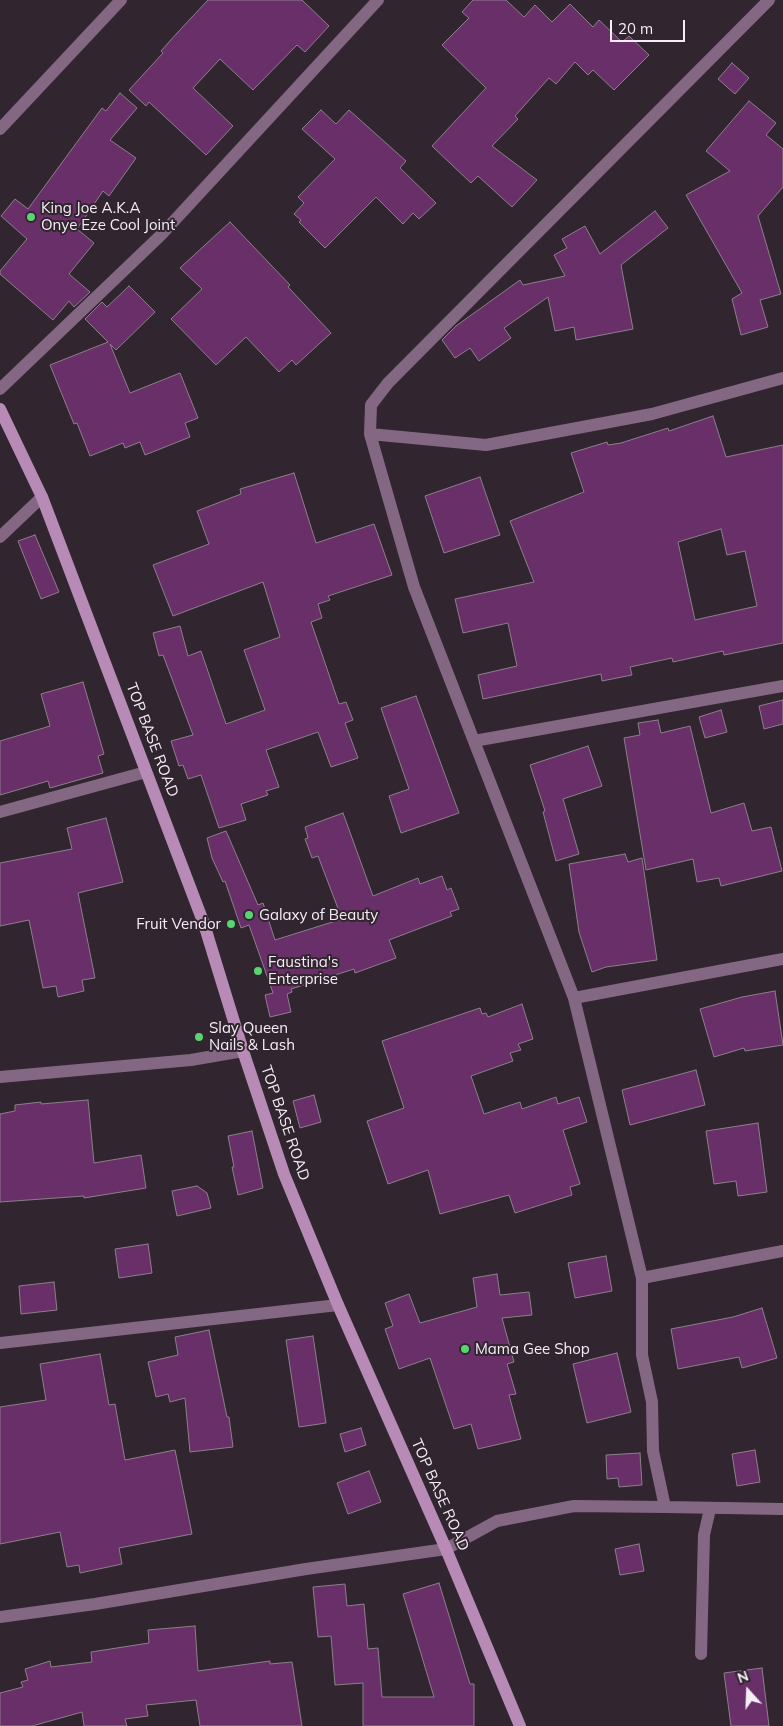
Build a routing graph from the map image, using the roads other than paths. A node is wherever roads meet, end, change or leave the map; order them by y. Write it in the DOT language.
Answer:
graph roads {
  1 [pos="121,0"];
  2 [pos="378,0"];
  3 [pos="769,0"];
  4 [pos="0,129"];
  5 [pos="783,378"];
  6 [pos="0,389"];
  7 [pos="0,409"];
  8 [pos="370,434"];
  9 [pos="42,498"];
  10 [pos="0,537"];
  11 [pos="783,686"];
  12 [pos="474,741"];
  13 [pos="146,772"];
  14 [pos="0,812"];
  15 [pos="783,959"];
  16 [pos="574,998"];
  17 [pos="243,1051"];
  18 [pos="0,1077"];
  19 [pos="783,1251"];
  20 [pos="642,1278"];
  21 [pos="338,1305"];
  22 [pos="0,1343"];
  23 [pos="665,1507"];
  24 [pos="710,1508"];
  25 [pos="783,1509"];
  26 [pos="446,1549"];
  27 [pos="0,1617"];
  28 [pos="701,1654"];
  29 [pos="520,1726"];
  1 -- 4 [label="street"];
  2 -- 6 [label="street"];
  3 -- 8 [label="street"];
  5 -- 8 [label="street"];
  7 -- 9 [label="street, TOP BASE ROAD"];
  8 -- 12 [label="street"];
  9 -- 10 [label="street"];
  9 -- 13 [label="street, TOP BASE ROAD"];
  11 -- 12 [label="street"];
  12 -- 16 [label="street"];
  13 -- 14 [label="street"];
  13 -- 17 [label="street, TOP BASE ROAD"];
  15 -- 16 [label="street"];
  16 -- 20 [label="street"];
  17 -- 18 [label="street"];
  17 -- 21 [label="street, TOP BASE ROAD"];
  19 -- 20 [label="street"];
  20 -- 23 [label="street"];
  21 -- 22 [label="street"];
  21 -- 26 [label="street, TOP BASE ROAD"];
  23 -- 24 [label="street"];
  23 -- 26 [label="street"];
  24 -- 25 [label="street"];
  24 -- 28 [label="street"];
  26 -- 27 [label="street"];
  26 -- 29 [label="street, TOP BASE ROAD"];
}
